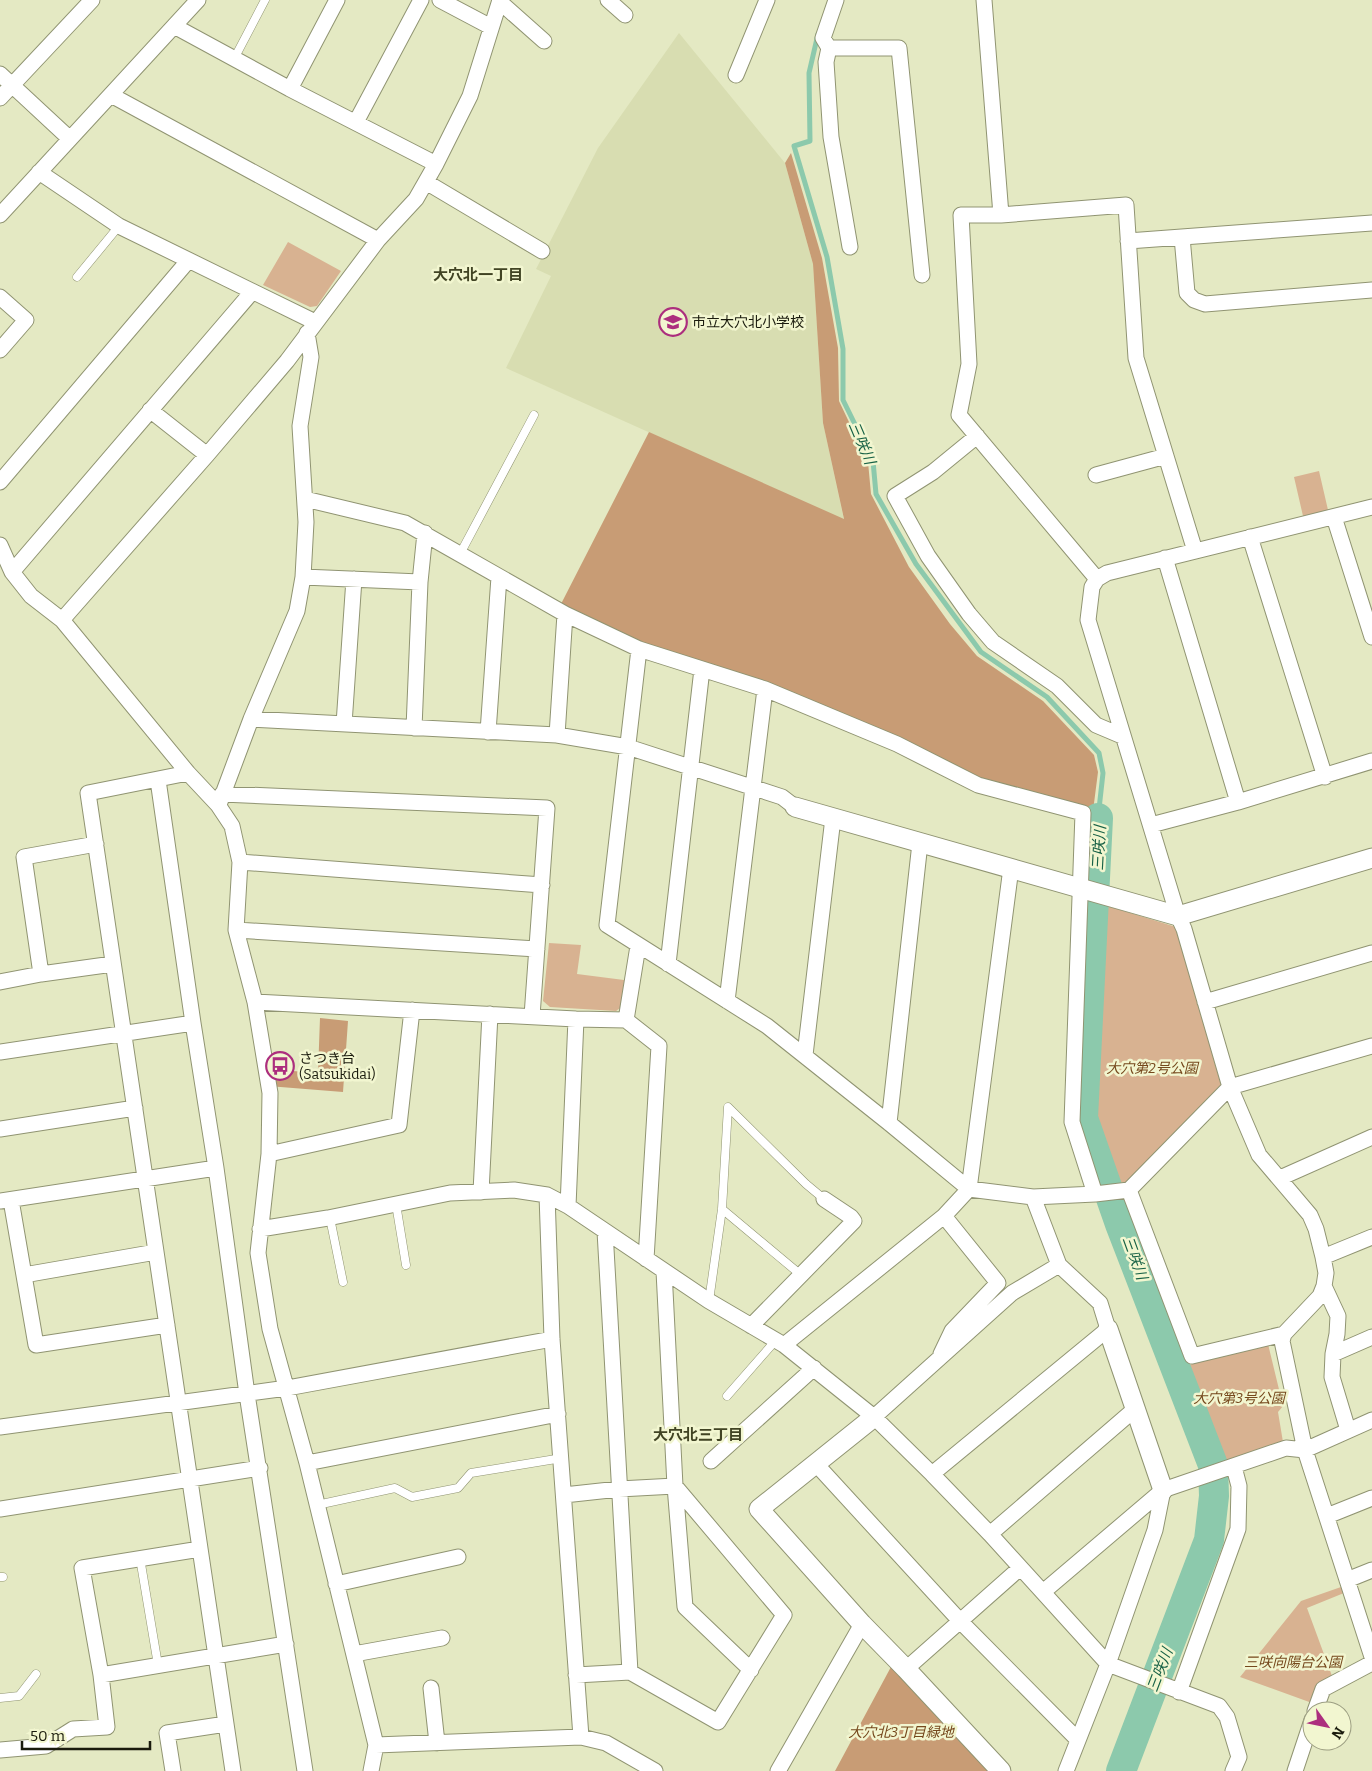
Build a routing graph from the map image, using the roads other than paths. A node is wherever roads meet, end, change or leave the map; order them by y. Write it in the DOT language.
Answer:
graph roads {
  1 [pos="92,0"];
  2 [pos="198,0"];
  3 [pos="265,0"];
  4 [pos="337,0"];
  5 [pos="421,0"];
  6 [pos="440,0"];
  7 [pos="608,0"];
  8 [pos="767,0"];
  9 [pos="836,0"];
  10 [pos="984,0"];
  11 [pos="500,1"];
  12 [pos="625,15"];
  13 [pos="174,26"];
  14 [pos="491,26"];
  15 [pos="544,42"];
  16 [pos="829,48"];
  17 [pos="234,59"];
  18 [pos="0,74"];
  19 [pos="736,75"];
  20 [pos="12,86"];
  21 [pos="290,89"];
  22 [pos="111,95"];
  23 [pos="0,98"];
  24 [pos="356,122"];
  25 [pos="70,139"];
  26 [pos="436,164"];
  27 [pos="39,172"];
  28 [pos="426,182"];
  29 [pos="0,215"];
  30 [pos="1001,215"];
  31 [pos="1372,223"];
  32 [pos="119,226"];
  33 [pos="1182,237"];
  34 [pos="378,240"];
  35 [pos="1128,241"];
  36 [pos="850,247"];
  37 [pos="542,250"];
  38 [pos="188,261"];
  39 [pos="922,275"];
  40 [pos="77,277"];
  41 [pos="1372,290"];
  42 [pos="252,292"];
  43 [pos="0,297"];
  44 [pos="311,328"];
  45 [pos="0,350"];
  46 [pos="150,410"];
  47 [pos="534,416"];
  48 [pos="977,436"];
  49 [pos="207,455"];
  50 [pos="1166,456"];
  51 [pos="1096,475"];
  52 [pos="0,482"];
  53 [pos="304,499"];
  54 [pos="1372,507"];
  55 [pos="1334,517"];
  56 [pos="425,533"];
  57 [pos="1250,537"];
  58 [pos="0,545"];
  59 [pos="1194,551"];
  60 [pos="460,554"];
  61 [pos="1165,558"];
  62 [pos="12,572"];
  63 [pos="302,577"];
  64 [pos="499,577"];
  65 [pos="354,579"];
  66 [pos="1097,579"];
  67 [pos="420,582"];
  68 [pos="565,614"];
  69 [pos="62,620"];
  70 [pos="1372,637"];
  71 [pos="639,649"];
  72 [pos="702,669"];
  73 [pos="765,689"];
  74 [pos="251,720"];
  75 [pos="344,724"];
  76 [pos="414,728"];
  77 [pos="488,732"];
  78 [pos="557,735"];
  79 [pos="1122,736"];
  80 [pos="628,747"];
  81 [pos="1372,761"];
  82 [pos="691,768"];
  83 [pos="188,772"];
  84 [pos="1325,777"];
  85 [pos="158,780"];
  86 [pos="753,787"];
  87 [pos="220,799"];
  88 [pos="1238,802"];
  89 [pos="795,807"];
  90 [pos="833,818"];
  91 [pos="1151,825"];
  92 [pos="920,843"];
  93 [pos="96,844"];
  94 [pos="1372,858"];
  95 [pos="240,862"];
  96 [pos="1011,868"];
  97 [pos="542,885"];
  98 [pos="1089,891"];
  99 [pos="1178,916"];
  100 [pos="236,930"];
  101 [pos="638,946"];
  102 [pos="537,949"];
  103 [pos="1372,953"];
  104 [pos="113,964"];
  105 [pos="668,964"];
  106 [pos="41,974"];
  107 [pos="0,982"];
  108 [pos="727,1001"];
  109 [pos="255,1002"];
  110 [pos="1205,1002"];
  111 [pos="412,1010"];
  112 [pos="490,1014"];
  113 [pos="532,1016"];
  114 [pos="576,1019"];
  115 [pos="626,1020"];
  116 [pos="193,1023"];
  117 [pos="124,1034"];
  118 [pos="1372,1046"];
  119 [pos="0,1052"];
  120 [pos="805,1055"];
  121 [pos="1230,1087"];
  122 [pos="135,1108"];
  123 [pos="889,1123"];
  124 [pos="0,1130"];
  125 [pos="1372,1137"];
  126 [pos="270,1154"];
  127 [pos="216,1168"];
  128 [pos="145,1178"];
  129 [pos="1280,1178"];
  130 [pos="969,1189"];
  131 [pos="1129,1190"];
  132 [pos="481,1192"];
  133 [pos="1095,1194"];
  134 [pos="547,1195"];
  135 [pos="1033,1197"];
  136 [pos="824,1199"];
  137 [pos="6,1201"];
  138 [pos="396,1204"];
  139 [pos="568,1206"];
  140 [pos="722,1209"];
  141 [pos="944,1216"];
  142 [pos="330,1218"];
  143 [pos="260,1229"];
  144 [pos="605,1231"];
  145 [pos="1372,1237"];
  146 [pos="156,1252"];
  147 [pos="1323,1257"];
  148 [pos="646,1259"];
  149 [pos="406,1265"];
  150 [pos="1059,1265"];
  151 [pos="664,1271"];
  152 [pos="24,1275"];
  153 [pos="801,1275"];
  154 [pos="343,1282"];
  155 [pos="1324,1286"];
  156 [pos="710,1300"];
  157 [pos="167,1325"];
  158 [pos="751,1326"];
  159 [pos="1108,1329"];
  160 [pos="1284,1334"];
  161 [pos="1372,1338"];
  162 [pos="552,1339"];
  163 [pos="780,1342"];
  164 [pos="1333,1354"];
  165 [pos="938,1360"];
  166 [pos="814,1368"];
  167 [pos="287,1388"];
  168 [pos="247,1394"];
  169 [pos="727,1396"];
  170 [pos="178,1402"];
  171 [pos="1136,1409"];
  172 [pos="558,1414"];
  173 [pos="874,1417"];
  174 [pos="1372,1420"];
  175 [pos="0,1427"];
  176 [pos="1348,1430"];
  177 [pos="1306,1450"];
  178 [pos="562,1458"];
  179 [pos="711,1461"];
  180 [pos="307,1462"];
  181 [pos="816,1464"];
  182 [pos="260,1468"];
  183 [pos="1220,1471"];
  184 [pos="932,1474"];
  185 [pos="190,1479"];
  186 [pos="675,1486"];
  187 [pos="619,1488"];
  188 [pos="1163,1490"];
  189 [pos="564,1495"];
  190 [pos="1372,1498"];
  191 [pos="317,1505"];
  192 [pos="0,1509"];
  193 [pos="1327,1516"];
  194 [pos="990,1534"];
  195 [pos="200,1549"];
  196 [pos="458,1557"];
  197 [pos="140,1558"];
  198 [pos="1020,1568"];
  199 [pos="1372,1570"];
  200 [pos="1346,1580"];
  201 [pos="336,1584"];
  202 [pos="1042,1592"];
  203 [pos="961,1622"];
  204 [pos="862,1624"];
  205 [pos="442,1638"];
  206 [pos="286,1644"];
  207 [pos="354,1654"];
  208 [pos="216,1656"];
  209 [pos="1372,1657"];
  210 [pos="1372,1663"];
  211 [pos="1108,1664"];
  212 [pos="158,1665"];
  213 [pos="906,1669"];
  214 [pos="751,1670"];
  215 [pos="630,1672"];
  216 [pos="36,1674"];
  217 [pos="101,1675"];
  218 [pos="576,1675"];
  219 [pos="431,1688"];
  220 [pos="1179,1692"];
  221 [pos="0,1698"];
  222 [pos="1319,1701"];
  223 [pos="226,1724"];
  224 [pos="581,1737"];
  225 [pos="1078,1740"];
  226 [pos="437,1743"];
  227 [pos="376,1745"];
  228 [pos="0,1750"];
  229 [pos="1302,1750"];
  230 [pos="173,1771"];
  231 [pos="233,1771"];
  232 [pos="305,1771"];
  233 [pos="372,1771"];
  234 [pos="655,1771"];
  235 [pos="778,1771"];
  236 [pos="1001,1771"];
  237 [pos="1066,1771"];
  238 [pos="1233,1771"];
  239 [pos="1295,1771"];
  1 -- 20 [label="street"];
  2 -- 13 [label="street"];
  3 -- 17 [label="lane"];
  4 -- 21 [label="street"];
  5 -- 24 [label="street"];
  6 -- 14 [label="street"];
  7 -- 12 [label="street"];
  8 -- 19 [label="street"];
  9 -- 16 [label="street"];
  10 -- 30 [label="street"];
  11 -- 14 [label="street"];
  11 -- 15 [label="street"];
  13 -- 17 [label="street"];
  13 -- 22 [label="street"];
  14 -- 26 [label="street"];
  16 -- 36 [label="street"];
  16 -- 39 [label="street"];
  17 -- 21 [label="street"];
  18 -- 20 [label="street"];
  20 -- 23 [label="street"];
  20 -- 25 [label="street"];
  21 -- 24 [label="street"];
  22 -- 25 [label="street"];
  22 -- 34 [label="street"];
  24 -- 26 [label="street"];
  25 -- 27 [label="street"];
  26 -- 28 [label="street"];
  27 -- 29 [label="street"];
  27 -- 32 [label="street"];
  28 -- 34 [label="street"];
  28 -- 37 [label="street"];
  30 -- 35 [label="street"];
  30 -- 48 [label="street"];
  31 -- 33 [label="street"];
  32 -- 38 [label="street"];
  32 -- 40 [label="lane"];
  33 -- 35 [label="street"];
  33 -- 41 [label="street"];
  34 -- 44 [label="street"];
  35 -- 50 [label="street"];
  38 -- 42 [label="street"];
  38 -- 52 [label="street"];
  42 -- 44 [label="street"];
  42 -- 46 [label="street"];
  43 -- 45 [label="street"];
  44 -- 49 [label="street"];
  44 -- 53 [label="street"];
  46 -- 49 [label="street"];
  46 -- 62 [label="street"];
  47 -- 60 [label="lane"];
  48 -- 66 [label="street"];
  48 -- 79 [label="street"];
  49 -- 69 [label="street"];
  50 -- 51 [label="street"];
  50 -- 59 [label="street"];
  53 -- 56 [label="street"];
  53 -- 63 [label="street"];
  54 -- 55 [label="street"];
  55 -- 57 [label="street"];
  55 -- 70 [label="street"];
  56 -- 60 [label="street"];
  56 -- 67 [label="street"];
  57 -- 59 [label="street"];
  57 -- 84 [label="street"];
  58 -- 62 [label="street"];
  59 -- 61 [label="street"];
  60 -- 64 [label="street"];
  61 -- 66 [label="street"];
  61 -- 88 [label="street"];
  62 -- 69 [label="street"];
  63 -- 65 [label="street"];
  63 -- 74 [label="street"];
  64 -- 68 [label="street"];
  64 -- 77 [label="street"];
  65 -- 67 [label="street"];
  65 -- 75 [label="street"];
  66 -- 79 [label="street"];
  67 -- 76 [label="street"];
  68 -- 71 [label="street"];
  68 -- 78 [label="street"];
  69 -- 83 [label="street"];
  71 -- 72 [label="street"];
  71 -- 80 [label="street"];
  72 -- 73 [label="street"];
  72 -- 82 [label="street"];
  73 -- 86 [label="street"];
  73 -- 98 [label="street"];
  74 -- 75 [label="street"];
  74 -- 87 [label="street"];
  75 -- 76 [label="street"];
  76 -- 77 [label="street"];
  77 -- 78 [label="street"];
  78 -- 80 [label="street"];
  79 -- 91 [label="street"];
  80 -- 82 [label="street"];
  80 -- 101 [label="street"];
  81 -- 84 [label="street"];
  82 -- 86 [label="street"];
  82 -- 105 [label="street"];
  83 -- 85 [label="street"];
  83 -- 87 [label="street"];
  84 -- 88 [label="street"];
  85 -- 93 [label="street"];
  85 -- 116 [label="street"];
  86 -- 89 [label="street"];
  86 -- 108 [label="street"];
  87 -- 95 [label="street"];
  87 -- 97 [label="street"];
  88 -- 91 [label="street"];
  89 -- 90 [label="street"];
  90 -- 92 [label="street"];
  90 -- 120 [label="street"];
  91 -- 99 [label="street"];
  92 -- 96 [label="street"];
  92 -- 123 [label="street"];
  93 -- 104 [label="street"];
  93 -- 106 [label="street"];
  94 -- 99 [label="street"];
  95 -- 97 [label="street"];
  95 -- 100 [label="street"];
  96 -- 98 [label="street"];
  96 -- 130 [label="street"];
  97 -- 102 [label="street"];
  98 -- 99 [label="street"];
  98 -- 133 [label="street"];
  99 -- 110 [label="street"];
  100 -- 102 [label="street"];
  100 -- 109 [label="street"];
  101 -- 105 [label="street"];
  101 -- 115 [label="street"];
  102 -- 113 [label="street"];
  103 -- 110 [label="street"];
  104 -- 106 [label="street"];
  104 -- 117 [label="street"];
  105 -- 108 [label="street"];
  106 -- 107 [label="street"];
  108 -- 120 [label="street"];
  109 -- 111 [label="street"];
  109 -- 126 [label="street"];
  110 -- 121 [label="street"];
  111 -- 112 [label="street"];
  111 -- 126 [label="street"];
  112 -- 113 [label="street"];
  112 -- 132 [label="street"];
  113 -- 114 [label="street"];
  114 -- 115 [label="street"];
  114 -- 139 [label="street"];
  115 -- 148 [label="street"];
  116 -- 117 [label="street"];
  116 -- 127 [label="street"];
  117 -- 119 [label="street"];
  117 -- 122 [label="street"];
  118 -- 121 [label="street"];
  120 -- 123 [label="street"];
  121 -- 129 [label="street"];
  121 -- 131 [label="street"];
  122 -- 124 [label="street"];
  122 -- 128 [label="street"];
  123 -- 130 [label="street"];
  125 -- 129 [label="street"];
  126 -- 143 [label="street"];
  127 -- 128 [label="street"];
  127 -- 168 [label="street"];
  128 -- 137 [label="street"];
  128 -- 146 [label="street"];
  129 -- 147 [label="street"];
  130 -- 135 [label="street"];
  130 -- 141 [label="street"];
  131 -- 133 [label="street"];
  131 -- 160 [label="street"];
  132 -- 134 [label="street"];
  132 -- 138 [label="street"];
  133 -- 135 [label="street"];
  134 -- 139 [label="street"];
  134 -- 162 [label="street"];
  135 -- 150 [label="street"];
  136 -- 140 [label="lane"];
  136 -- 153 [label="street"];
  137 -- 152 [label="street"];
  138 -- 142 [label="street"];
  138 -- 149 [label="lane"];
  139 -- 144 [label="street"];
  140 -- 153 [label="lane"];
  140 -- 156 [label="lane"];
  141 -- 163 [label="street"];
  141 -- 165 [label="street"];
  142 -- 143 [label="street"];
  142 -- 154 [label="lane"];
  143 -- 167 [label="street"];
  144 -- 148 [label="street"];
  144 -- 187 [label="street"];
  145 -- 147 [label="street"];
  146 -- 152 [label="street"];
  146 -- 157 [label="street"];
  147 -- 155 [label="street"];
  148 -- 151 [label="street"];
  150 -- 159 [label="street"];
  150 -- 165 [label="street"];
  151 -- 156 [label="street"];
  151 -- 186 [label="street"];
  152 -- 157 [label="street"];
  153 -- 158 [label="street"];
  155 -- 160 [label="street"];
  155 -- 164 [label="street"];
  156 -- 158 [label="street"];
  157 -- 170 [label="street"];
  158 -- 163 [label="street"];
  159 -- 171 [label="street"];
  159 -- 184 [label="street"];
  160 -- 177 [label="street"];
  161 -- 164 [label="street"];
  162 -- 167 [label="street"];
  162 -- 172 [label="street"];
  163 -- 166 [label="street"];
  163 -- 169 [label="lane"];
  164 -- 176 [label="street"];
  165 -- 173 [label="street"];
  166 -- 173 [label="street"];
  166 -- 179 [label="street"];
  167 -- 168 [label="street"];
  167 -- 180 [label="street"];
  168 -- 170 [label="street"];
  168 -- 182 [label="street"];
  170 -- 175 [label="street"];
  170 -- 185 [label="street"];
  171 -- 188 [label="street"];
  171 -- 194 [label="street"];
  172 -- 178 [label="street"];
  172 -- 180 [label="street"];
  173 -- 181 [label="street"];
  173 -- 184 [label="street"];
  174 -- 176 [label="street"];
  176 -- 177 [label="street"];
  177 -- 183 [label="street"];
  177 -- 193 [label="street"];
  178 -- 189 [label="street"];
  178 -- 191 [label="lane"];
  180 -- 191 [label="street"];
  181 -- 203 [label="street"];
  181 -- 204 [label="street"];
  182 -- 185 [label="street"];
  182 -- 206 [label="street"];
  183 -- 188 [label="street"];
  183 -- 220 [label="street"];
  184 -- 194 [label="street"];
  185 -- 192 [label="street"];
  185 -- 195 [label="street"];
  186 -- 187 [label="street"];
  186 -- 214 [label="street"];
  186 -- 214 [label="street"];
  187 -- 189 [label="street"];
  187 -- 215 [label="street"];
  188 -- 202 [label="street"];
  188 -- 211 [label="street"];
  189 -- 218 [label="street"];
  190 -- 193 [label="street"];
  191 -- 201 [label="street"];
  193 -- 200 [label="street"];
  194 -- 198 [label="street"];
  195 -- 197 [label="street"];
  195 -- 208 [label="street"];
  196 -- 201 [label="street"];
  197 -- 212 [label="lane"];
  197 -- 217 [label="street"];
  198 -- 202 [label="street"];
  198 -- 203 [label="street"];
  199 -- 200 [label="street"];
  200 -- 209 [label="street"];
  201 -- 207 [label="street"];
  202 -- 211 [label="street"];
  203 -- 213 [label="street"];
  203 -- 225 [label="street"];
  204 -- 213 [label="street"];
  204 -- 235 [label="street"];
  205 -- 207 [label="street"];
  206 -- 208 [label="street"];
  206 -- 232 [label="street"];
  207 -- 227 [label="street"];
  208 -- 212 [label="street"];
  208 -- 223 [label="street"];
  210 -- 222 [label="street"];
  211 -- 220 [label="street"];
  211 -- 225 [label="street"];
  212 -- 217 [label="street"];
  213 -- 236 [label="street"];
  214 -- 215 [label="street"];
  215 -- 218 [label="street"];
  216 -- 221 [label="lane"];
  217 -- 228 [label="street"];
  218 -- 224 [label="street"];
  219 -- 226 [label="street"];
  220 -- 238 [label="street"];
  223 -- 230 [label="street"];
  223 -- 231 [label="street"];
  224 -- 226 [label="street"];
  224 -- 234 [label="street"];
  225 -- 237 [label="street"];
  226 -- 227 [label="street"];
  227 -- 233 [label="street"];
  229 -- 239 [label="street"];
}
